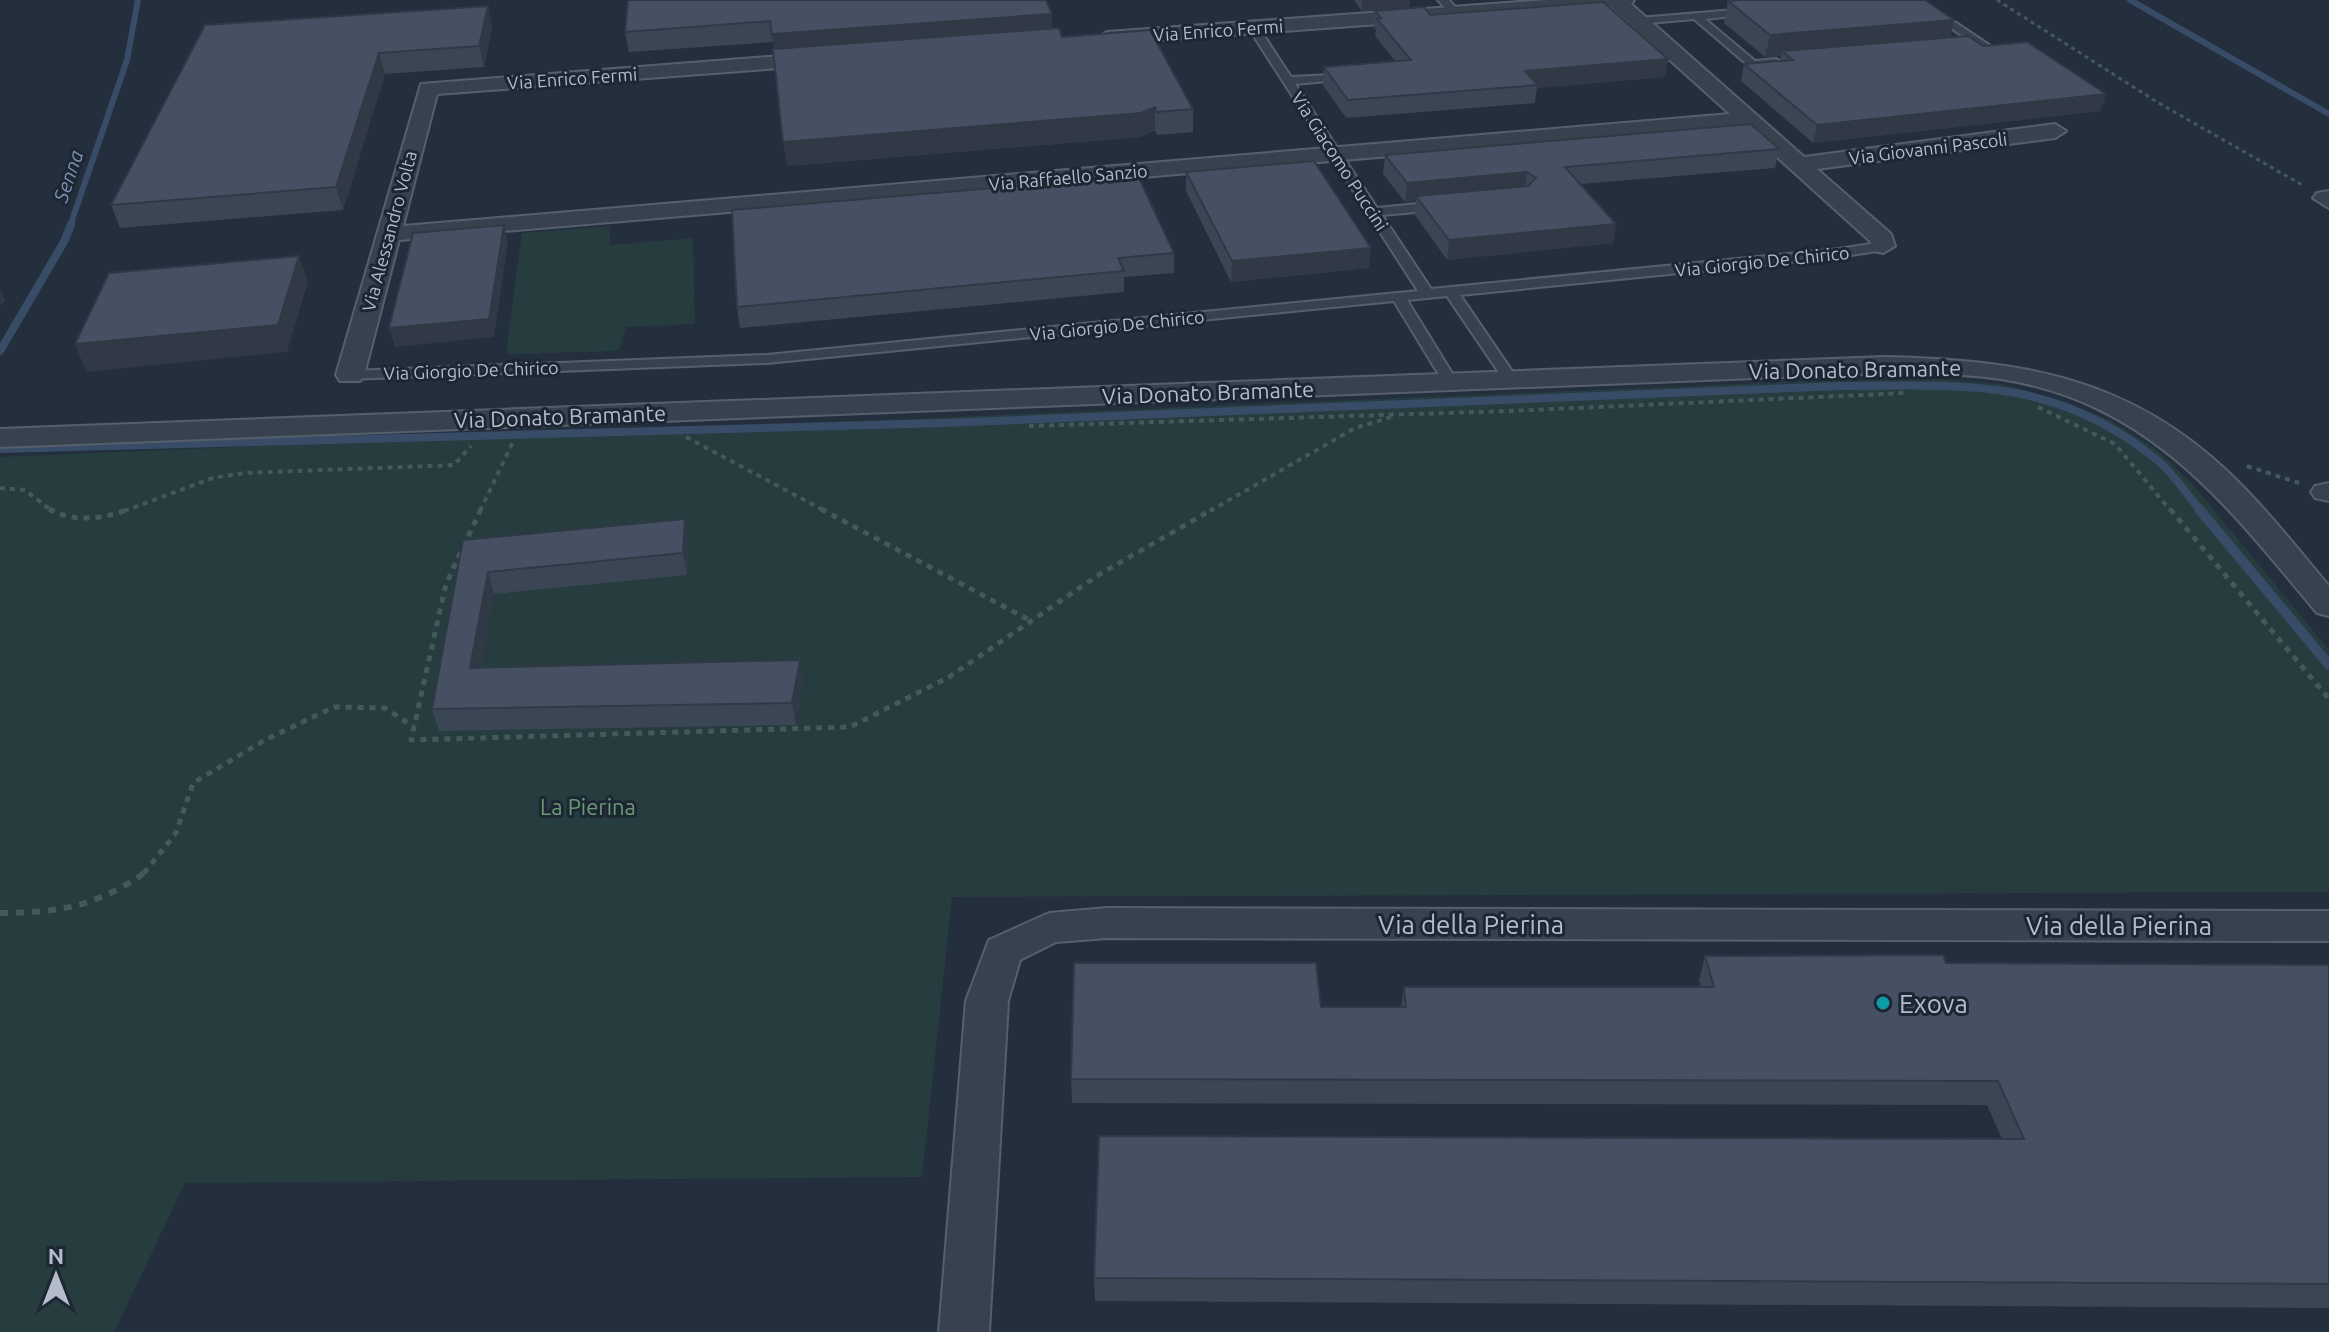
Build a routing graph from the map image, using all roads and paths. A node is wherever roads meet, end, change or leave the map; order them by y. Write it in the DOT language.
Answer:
graph roads {
  1 [pos="1625,0"];
  2 [pos="1915,0"];
  3 [pos="1997,0"];
  4 [pos="1616,1"];
  5 [pos="1449,6"];
  6 [pos="1756,12"];
  7 [pos="1696,16"];
  8 [pos="1638,21"];
  9 [pos="1253,27"];
  10 [pos="1080,40"];
  11 [pos="1953,48"];
  12 [pos="841,58"];
  13 [pos="1784,61"];
  14 [pos="1366,74"];
  15 [pos="1288,81"];
  16 [pos="428,88"];
  17 [pos="1749,119"];
  18 [pos="2055,131"];
  19 [pos="1335,154"];
  20 [pos="1800,164"];
  21 [pos="2328,199"];
  22 [pos="1449,205"];
  23 [pos="1374,212"];
  24 [pos="388,234"];
  25 [pos="1883,246"];
  26 [pos="1451,292"];
  27 [pos="1427,294"];
  28 [pos="1398,297"];
  29 [pos="350,375"];
  30 [pos="1511,380"];
  31 [pos="1451,383"];
  32 [pos="1907,393"];
  33 [pos="2032,405"];
  34 [pos="1399,414"];
  35 [pos="1019,426"];
  36 [pos="701,436"];
  37 [pos="0,438"];
  38 [pos="513,442"];
  39 [pos="529,442"];
  40 [pos="499,443"];
  41 [pos="476,445"];
  42 [pos="2237,463"];
  43 [pos="0,488"];
  44 [pos="2328,492"];
  45 [pos="2329,606"];
  46 [pos="1031,621"];
  47 [pos="2329,699"];
  48 [pos="414,727"];
  49 [pos="0,913"];
  50 [pos="2329,926"];
  51 [pos="964,1332"];
  1 -- 4 [label="street, Via Enrico Fermi"];
  2 -- 11 [label="lane"];
  3 -- 21 [label="path"];
  4 -- 5 [label="street, Via Enrico Fermi"];
  4 -- 8 [label="street, Via Giovanni Pascoli"];
  5 -- 9 [label="street, Via Enrico Fermi"];
  6 -- 7 [label="lane"];
  7 -- 8 [label="lane"];
  7 -- 13 [label="lane"];
  8 -- 17 [label="street, Via Giovanni Pascoli"];
  9 -- 10 [label="street, Via Enrico Fermi"];
  9 -- 15 [label="lane, Via Giacomo Puccini"];
  12 -- 16 [label="street, Via Enrico Fermi"];
  14 -- 15 [label="lane"];
  15 -- 19 [label="lane, Via Giacomo Puccini"];
  16 -- 24 [label="street, Via Alessandro Volta"];
  17 -- 19 [label="street, Via Raffaello Sanzio"];
  17 -- 20 [label="street, Via Giovanni Pascoli"];
  18 -- 20 [label="street, Via Giovanni Pascoli"];
  19 -- 23 [label="lane, Via Giacomo Puccini"];
  19 -- 24 [label="street, Via Raffaello Sanzio"];
  20 -- 25 [label="street, Via Giovanni Pascoli"];
  22 -- 23 [label="lane"];
  23 -- 27 [label="lane, Via Giacomo Puccini"];
  24 -- 29 [label="street, Via Alessandro Volta"];
  25 -- 26 [label="lane, Via Giorgio De Chirico"];
  26 -- 27 [label="lane, Via Giorgio De Chirico"];
  26 -- 30 [label="lane"];
  27 -- 28 [label="lane, Via Giorgio De Chirico"];
  28 -- 29 [label="lane, Via Giorgio De Chirico"];
  28 -- 31 [label="lane"];
  30 -- 31 [label="street, Via Donato Bramante"];
  30 -- 45 [label="street, Via Donato Bramante"];
  31 -- 37 [label="street, Via Donato Bramante"];
  32 -- 34 [label="path"];
  33 -- 47 [label="path"];
  34 -- 35 [label="path"];
  34 -- 46 [label="path"];
  36 -- 46 [label="path"];
  38 -- 39 [label="path"];
  38 -- 40 [label="path"];
  38 -- 48 [label="path"];
  41 -- 43 [label="path"];
  42 -- 44 [label="path"];
  46 -- 48 [label="path"];
  48 -- 49 [label="path"];
  50 -- 51 [label="street, Via della Pierina"];
}
